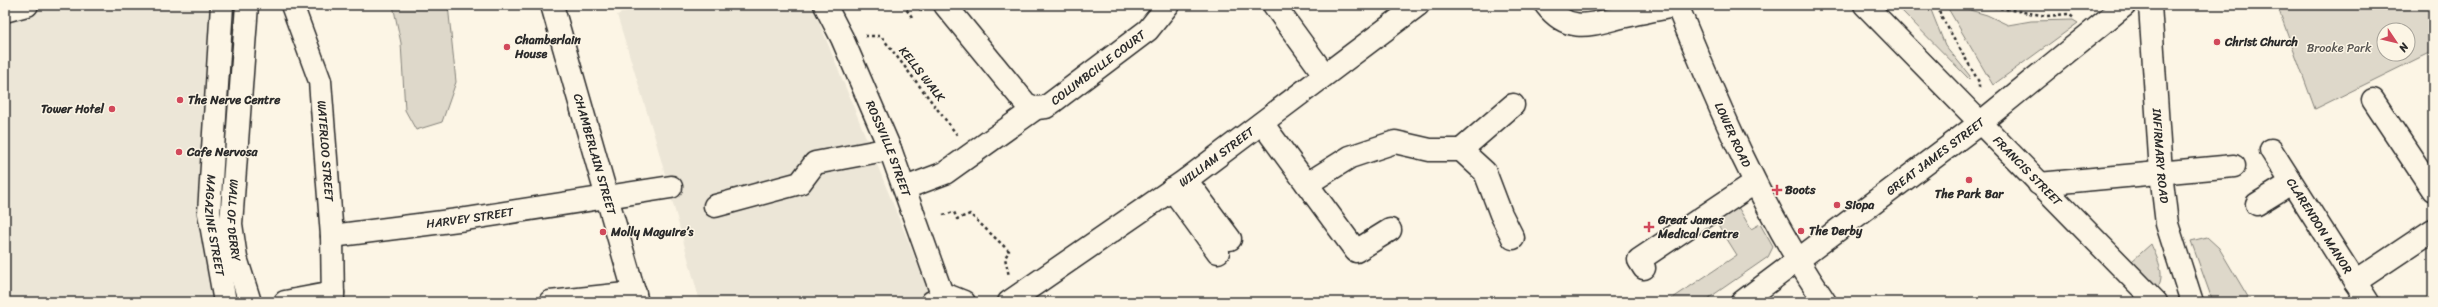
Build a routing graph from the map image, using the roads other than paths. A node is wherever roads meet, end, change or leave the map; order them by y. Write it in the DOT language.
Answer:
graph roads {
  1 [pos="27,5"];
  2 [pos="222,5"];
  3 [pos="248,5"];
  4 [pos="292,5"];
  5 [pos="552,5"];
  6 [pos="825,5"];
  7 [pos="945,5"];
  8 [pos="1168,5"];
  9 [pos="1274,5"];
  10 [pos="1418,5"];
  11 [pos="1546,5"];
  12 [pos="1678,5"];
  13 [pos="1865,5"];
  14 [pos="2126,5"];
  15 [pos="2150,5"];
  16 [pos="5,11"];
  17 [pos="1324,74"];
  18 [pos="2373,100"];
  19 [pos="1513,105"];
  20 [pos="1036,108"];
  21 [pos="1262,123"];
  22 [pos="1980,123"];
  23 [pos="890,149"];
  24 [pos="1461,150"];
  25 [pos="2271,150"];
  26 [pos="2234,166"];
  27 [pos="2161,173"];
  28 [pos="1754,183"];
  29 [pos="2291,183"];
  30 [pos="1307,184"];
  31 [pos="2039,184"];
  32 [pos="1179,185"];
  33 [pos="672,187"];
  34 [pos="905,188"];
  35 [pos="2433,190"];
  36 [pos="606,196"];
  37 [pos="2257,204"];
  38 [pos="715,206"];
  39 [pos="1390,230"];
  40 [pos="2433,230"];
  41 [pos="332,236"];
  42 [pos="1514,238"];
  43 [pos="1224,245"];
  44 [pos="1797,260"];
  45 [pos="1644,268"];
  46 [pos="2354,282"];
  47 [pos="248,297"];
  48 [pos="333,297"];
  49 [pos="636,297"];
  50 [pos="937,299"];
  51 [pos="1011,301"];
  52 [pos="225,302"];
  53 [pos="285,302"];
  54 [pos="550,302"];
  55 [pos="964,302"];
  56 [pos="1742,302"];
  57 [pos="1825,302"];
  58 [pos="2156,302"];
  59 [pos="2192,302"];
  60 [pos="2368,302"];
  1 -- 16 [label="street"];
  2 -- 52 [label="street, MAGAZINE STREET"];
  3 -- 47 [label="street, WALL OF DERRY"];
  4 -- 41 [label="street, WATERLOO STREET"];
  5 -- 36 [label="street, CHAMBERLAIN STREET"];
  6 -- 23 [label="street, ROSSVILLE STREET"];
  7 -- 20 [label="street, COLUMBCILLE COURT"];
  8 -- 20 [label="street, COLUMBCILLE COURT"];
  9 -- 17 [label="street"];
  10 -- 17 [label="street, WILLIAM STREET"];
  11 -- 12 [label="street, LOWER ROAD"];
  12 -- 28 [label="street, LOWER ROAD"];
  13 -- 22 [label="street, FRANCIS STREET"];
  14 -- 22 [label="street, GREAT JAMES STREET"];
  15 -- 27 [label="street, INFIRMARY ROAD"];
  17 -- 21 [label="street, WILLIAM STREET"];
  18 -- 35 [label="street"];
  19 -- 24 [label="street"];
  20 -- 34 [label="street"];
  21 -- 30 [label="street"];
  21 -- 32 [label="street, WILLIAM STREET"];
  22 -- 31 [label="street, FRANCIS STREET"];
  22 -- 44 [label="street, GREAT JAMES STREET"];
  23 -- 34 [label="street, ROSSVILLE STREET"];
  23 -- 38 [label="street"];
  24 -- 30 [label="street"];
  24 -- 42 [label="street"];
  25 -- 29 [label="street, CLARENDON MANOR"];
  26 -- 27 [label="street"];
  27 -- 31 [label="street"];
  27 -- 59 [label="street, INFIRMARY ROAD"];
  28 -- 44 [label="street, LOWER ROAD"];
  28 -- 45 [label="street"];
  29 -- 37 [label="street"];
  29 -- 46 [label="street, CLARENDON MANOR"];
  30 -- 39 [label="street"];
  31 -- 58 [label="street, FRANCIS STREET"];
  32 -- 43 [label="street"];
  32 -- 51 [label="street, WILLIAM STREET"];
  33 -- 36 [label="street, HARVEY STREET"];
  34 -- 50 [label="street, ROSSVILLE STREET"];
  36 -- 41 [label="street, HARVEY STREET"];
  36 -- 49 [label="street, CHAMBERLAIN STREET"];
  40 -- 46 [label="street"];
  41 -- 48 [label="street, WATERLOO STREET"];
  44 -- 56 [label="street, GREAT JAMES STREET"];
  44 -- 57 [label="street, LOWER ROAD"];
  46 -- 60 [label="street, CLARENDON MANOR"];
  48 -- 53 [label="street"];
  49 -- 54 [label="street"];
  50 -- 55 [label="street"];
}
